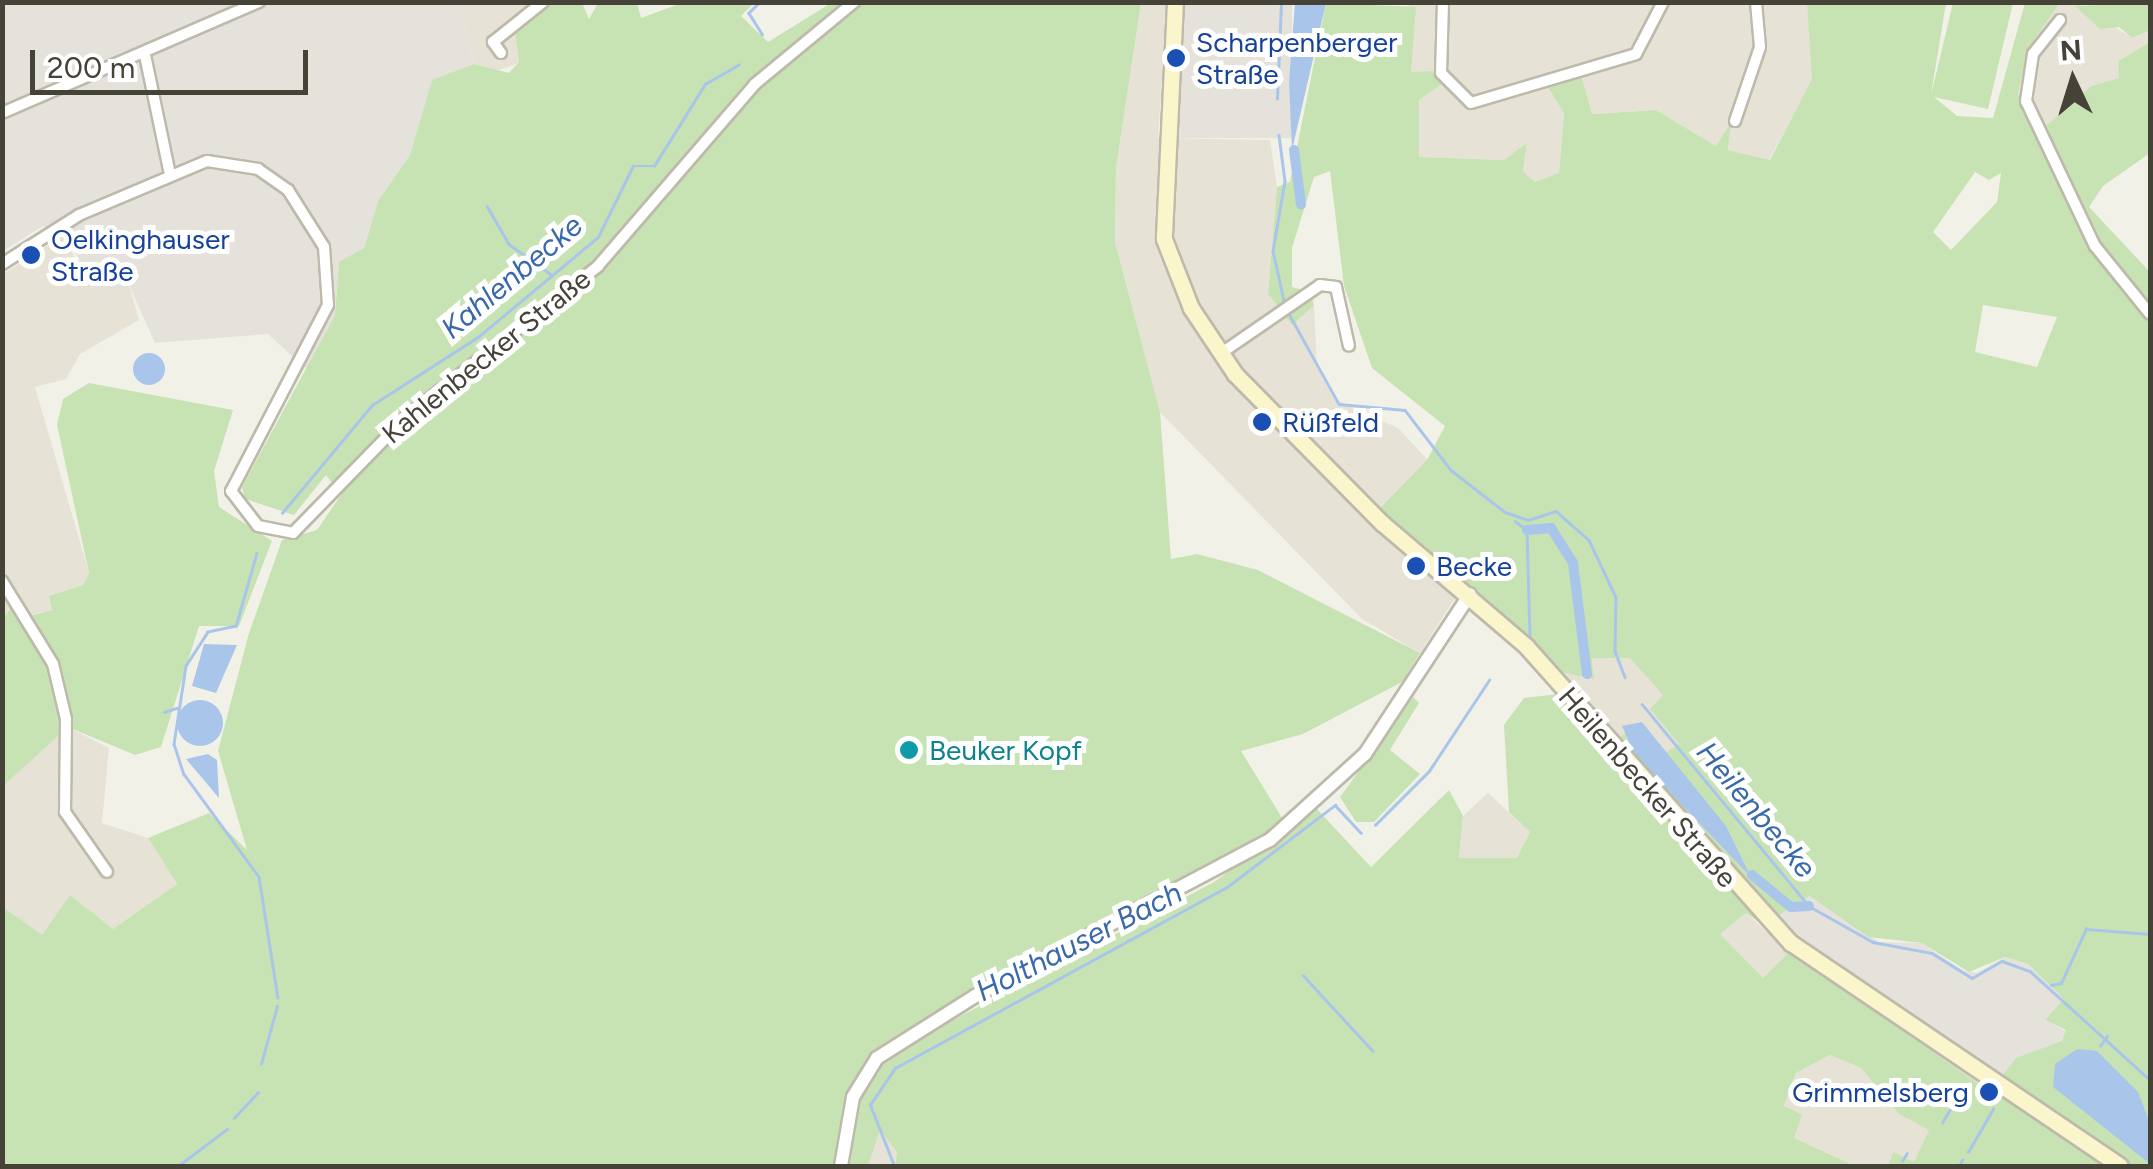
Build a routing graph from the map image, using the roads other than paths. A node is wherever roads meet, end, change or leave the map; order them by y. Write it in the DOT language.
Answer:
graph roads {
  1 [pos="543,2"];
  2 [pos="854,2"];
  3 [pos="1175,2"];
  4 [pos="1444,2"];
  5 [pos="1663,2"];
  6 [pos="1756,2"];
  7 [pos="259,3"];
  8 [pos="2060,20"];
  9 [pos="501,53"];
  10 [pos="144,54"];
  11 [pos="2,113"];
  12 [pos="1735,122"];
  13 [pos="170,174"];
  14 [pos="2,264"];
  15 [pos="2150,314"];
  16 [pos="1350,346"];
  17 [pos="1220,354"];
  18 [pos="2,581"];
  19 [pos="1470,594"];
  20 [pos="107,872"];
  21 [pos="841,1166"];
  22 [pos="2120,1166"];
  1 -- 9 [label="street"];
  2 -- 13 [label="street, Kahlenbecker Straße"];
  3 -- 17 [label="main road, Heilenbecker Straße"];
  4 -- 5 [label="street"];
  6 -- 12 [label="street"];
  7 -- 10 [label="street"];
  8 -- 15 [label="street"];
  10 -- 11 [label="street"];
  10 -- 13 [label="street"];
  13 -- 14 [label="street"];
  16 -- 17 [label="street"];
  17 -- 19 [label="main road, Heilenbecker Straße"];
  18 -- 20 [label="street"];
  19 -- 21 [label="street"];
  19 -- 22 [label="main road, Heilenbecker Straße"];
}
